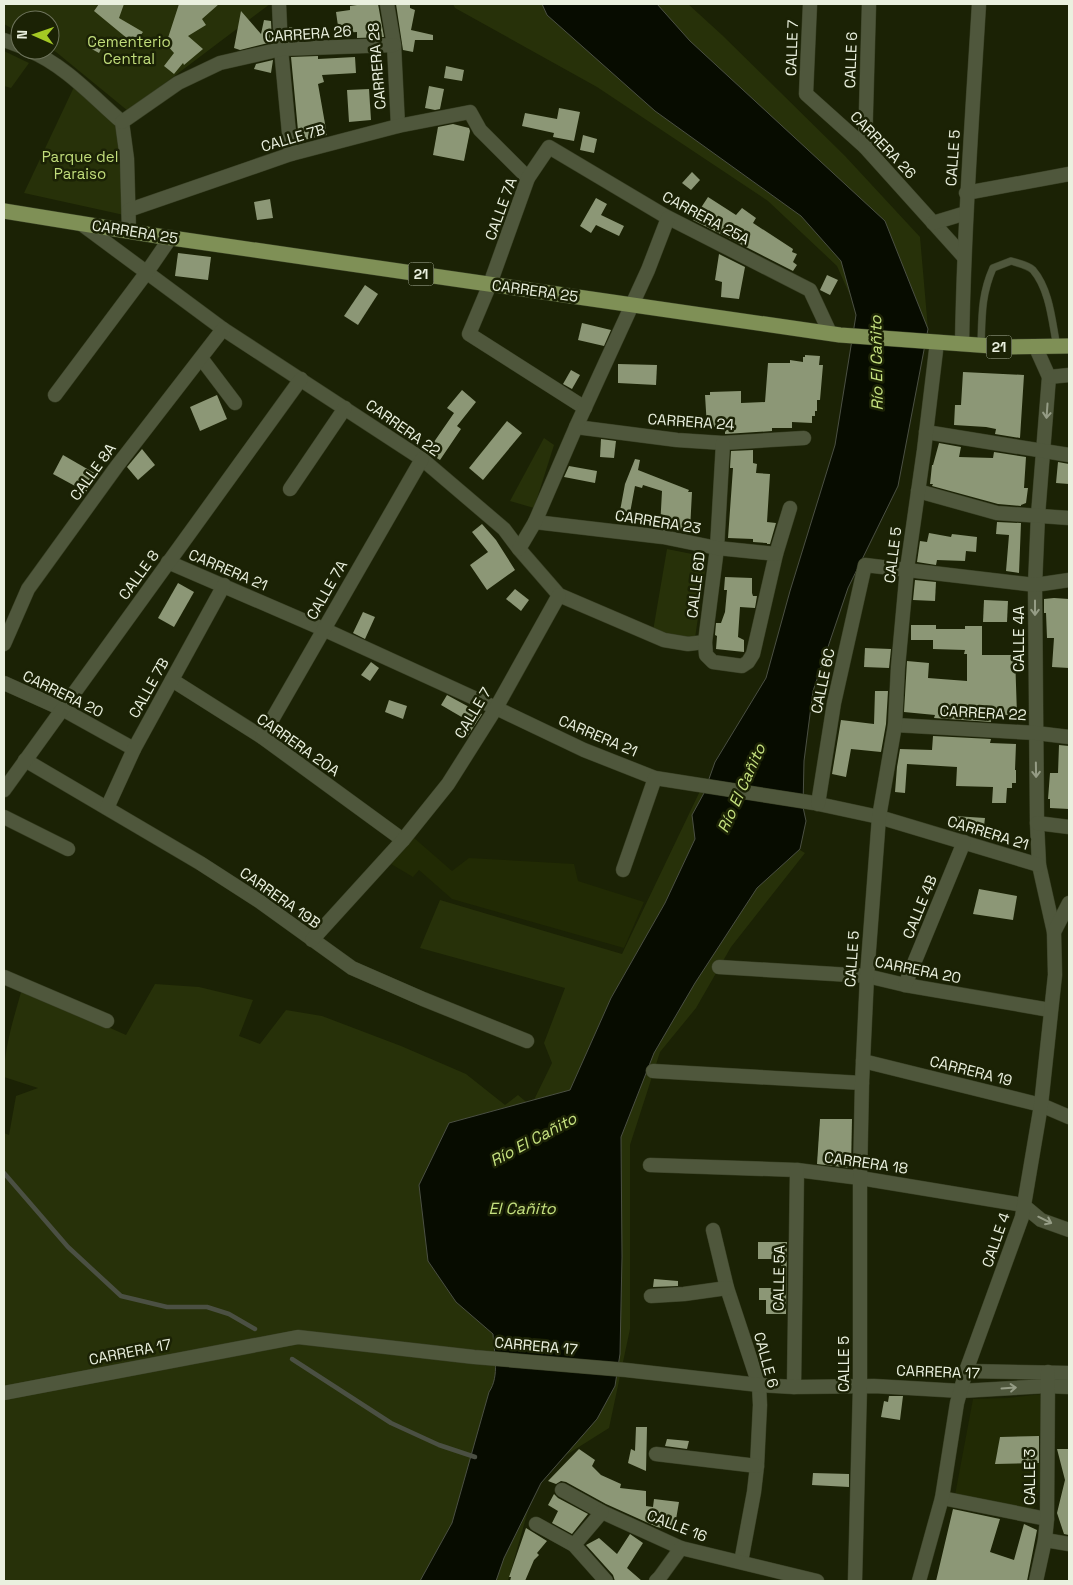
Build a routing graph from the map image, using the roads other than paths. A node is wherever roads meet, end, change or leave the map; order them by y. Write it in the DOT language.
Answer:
graph roads {
  1 [pos="278,4"];
  2 [pos="387,4"];
  3 [pos="810,4"];
  4 [pos="869,4"];
  5 [pos="979,4"];
  6 [pos="394,44"];
  7 [pos="281,49"];
  8 [pos="48,60"];
  9 [pos="806,94"];
  10 [pos="122,122"];
  11 [pos="398,126"];
  12 [pos="549,147"];
  13 [pos="865,147"];
  14 [pos="291,154"];
  15 [pos="1069,174"];
  16 [pos="528,178"];
  17 [pos="966,193"];
  18 [pos="128,210"];
  19 [pos="4,211"];
  20 [pos="966,213"];
  21 [pos="668,218"];
  22 [pos="933,222"];
  23 [pos="80,223"];
  24 [pos="128,231"];
  25 [pos="170,237"];
  26 [pos="964,257"];
  27 [pos="146,272"];
  28 [pos="490,284"];
  29 [pos="632,304"];
  30 [pos="223,329"];
  31 [pos="835,334"];
  32 [pos="933,342"];
  33 [pos="962,344"];
  34 [pos="981,346"];
  35 [pos="1063,347"];
  36 [pos="1036,348"];
  37 [pos="201,358"];
  38 [pos="1069,376"];
  39 [pos="1049,377"];
  40 [pos="301,379"];
  41 [pos="55,395"];
  42 [pos="235,402"];
  43 [pos="345,408"];
  44 [pos="585,408"];
  45 [pos="576,427"];
  46 [pos="926,432"];
  47 [pos="804,438"];
  48 [pos="723,443"];
  49 [pos="1044,450"];
  50 [pos="1069,455"];
  51 [pos="422,459"];
  52 [pos="290,489"];
  53 [pos="918,491"];
  54 [pos="790,508"];
  55 [pos="1038,515"];
  56 [pos="1069,518"];
  57 [pos="535,522"];
  58 [pos="717,548"];
  59 [pos="519,549"];
  60 [pos="776,554"];
  61 [pos="168,562"];
  62 [pos="907,569"];
  63 [pos="1069,580"];
  64 [pos="224,585"];
  65 [pos="1035,585"];
  66 [pos="559,595"];
  67 [pos="323,629"];
  68 [pos="705,642"];
  69 [pos="4,644"];
  70 [pos="172,680"];
  71 [pos="4,683"];
  72 [pos="496,708"];
  73 [pos="62,710"];
  74 [pos="895,725"];
  75 [pos="1036,732"];
  76 [pos="262,737"];
  77 [pos="1069,737"];
  78 [pos="134,749"];
  79 [pos="25,760"];
  80 [pos="655,778"];
  81 [pos="4,790"];
  82 [pos="816,803"];
  83 [pos="106,808"];
  84 [pos="4,817"];
  85 [pos="879,817"];
  86 [pos="1037,823"];
  87 [pos="1069,827"];
  88 [pos="403,840"];
  89 [pos="964,842"];
  90 [pos="68,849"];
  91 [pos="1039,865"];
  92 [pos="623,870"];
  93 [pos="1069,903"];
  94 [pos="1054,932"];
  95 [pos="312,940"];
  96 [pos="719,967"];
  97 [pos="867,976"];
  98 [pos="4,977"];
  99 [pos="905,985"];
  100 [pos="1050,1010"];
  101 [pos="107,1021"];
  102 [pos="527,1041"];
  103 [pos="863,1061"];
  104 [pos="654,1071"];
  105 [pos="862,1082"];
  106 [pos="1041,1105"];
  107 [pos="1069,1117"];
  108 [pos="650,1165"];
  109 [pos="797,1170"];
  110 [pos="860,1178"];
  111 [pos="1023,1205"];
  112 [pos="713,1230"];
  113 [pos="1069,1230"];
  114 [pos="728,1288"];
  115 [pos="651,1296"];
  116 [pos="966,1371"];
  117 [pos="1069,1373"];
  118 [pos="1048,1379"];
  119 [pos="759,1385"];
  120 [pos="860,1386"];
  121 [pos="794,1387"];
  122 [pos="1069,1388"];
  123 [pos="960,1392"];
  124 [pos="4,1393"];
  125 [pos="656,1454"];
  126 [pos="757,1466"];
  127 [pos="562,1490"];
  128 [pos="942,1498"];
  129 [pos="602,1512"];
  130 [pos="1047,1519"];
  131 [pos="536,1524"];
  132 [pos="1045,1540"];
  133 [pos="1069,1544"];
  134 [pos="574,1545"];
  135 [pos="681,1548"];
  136 [pos="741,1562"];
  137 [pos="763,1574"];
  138 [pos="606,1581"];
  139 [pos="656,1581"];
  140 [pos="817,1581"];
  141 [pos="855,1581"];
  142 [pos="919,1581"];
  143 [pos="1036,1581"];
  1 -- 7 [label="street"];
  2 -- 6 [label="street, CARRERA 28"];
  3 -- 9 [label="street, CALLE 7"];
  4 -- 13 [label="street, CALLE 6"];
  5 -- 17 [label="street, CALLE 5"];
  6 -- 7 [label="street, CARRERA 26"];
  6 -- 11 [label="street, CARRERA 28"];
  7 -- 10 [label="street, CARRERA 26"];
  7 -- 14 [label="street"];
  8 -- 10 [label="street"];
  9 -- 13 [label="street, CARRERA 26"];
  10 -- 18 [label="street"];
  11 -- 14 [label="street, CALLE 7B"];
  11 -- 16 [label="street, CALLE 7B"];
  12 -- 16 [label="street, CALLE 7A"];
  12 -- 21 [label="street, CARRERA 25A"];
  13 -- 22 [label="street, CARRERA 26"];
  14 -- 18 [label="street, CALLE 7B"];
  15 -- 17 [label="street"];
  16 -- 28 [label="street, CALLE 7A"];
  17 -- 20 [label="street, CALLE 5"];
  18 -- 24 [label="street"];
  19 -- 23 [label="main road, CARRERA 25 / 21"];
  20 -- 22 [label="street"];
  20 -- 26 [label="street, CALLE 5"];
  21 -- 29 [label="street"];
  21 -- 31 [label="street, CARRERA 25A"];
  22 -- 26 [label="street, CARRERA 26"];
  23 -- 24 [label="main road, CARRERA 25 / 21"];
  23 -- 27 [label="street, CARRERA 22"];
  24 -- 25 [label="main road, CARRERA 25 / 21"];
  25 -- 27 [label="street"];
  25 -- 28 [label="main road, CARRERA 25 / 21"];
  26 -- 33 [label="street, CALLE 5"];
  27 -- 30 [label="street, CARRERA 22"];
  27 -- 41 [label="street"];
  28 -- 29 [label="main road, CARRERA 25 / 21"];
  28 -- 44 [label="street, CALLE 7A"];
  29 -- 31 [label="main road, CARRERA 25 / 21"];
  29 -- 44 [label="street"];
  30 -- 37 [label="street, CALLE 8A"];
  30 -- 40 [label="street, CARRERA 22"];
  31 -- 32 [label="main road, CARRERA 25 / 21"];
  32 -- 33 [label="main road, CARRERA 25 / 21"];
  32 -- 46 [label="street, CALLE 5"];
  33 -- 34 [label="main road, CARRERA 25 / 21"];
  34 -- 35 [label="lane"];
  34 -- 36 [label="main road, CARRERA 25 / 21"];
  35 -- 36 [label="main road, CARRERA 25 / 21"];
  36 -- 39 [label="street, CALLE 4A"];
  37 -- 42 [label="street"];
  37 -- 69 [label="street, CALLE 8A"];
  38 -- 39 [label="street"];
  39 -- 49 [label="street, CALLE 4A, one-way"];
  40 -- 43 [label="street, CARRERA 22"];
  40 -- 61 [label="street, CALLE 8"];
  43 -- 51 [label="street, CARRERA 22"];
  43 -- 52 [label="street"];
  44 -- 45 [label="street"];
  45 -- 48 [label="street, CARRERA 24"];
  45 -- 57 [label="street"];
  46 -- 49 [label="street"];
  46 -- 53 [label="street, CALLE 5"];
  47 -- 48 [label="street, CARRERA 24"];
  48 -- 58 [label="street, CALLE 6D"];
  49 -- 50 [label="street"];
  49 -- 55 [label="street, CALLE 4A"];
  51 -- 59 [label="street, CARRERA 22"];
  51 -- 67 [label="street, CALLE 7A"];
  53 -- 55 [label="street"];
  53 -- 62 [label="street, CALLE 5"];
  54 -- 60 [label="street"];
  55 -- 56 [label="street"];
  55 -- 65 [label="street, CALLE 4A"];
  57 -- 58 [label="street, CARRERA 23"];
  57 -- 59 [label="street"];
  58 -- 60 [label="street, CARRERA 23"];
  58 -- 68 [label="street, CALLE 6D"];
  59 -- 66 [label="street, CARRERA 22"];
  60 -- 68 [label="street"];
  61 -- 64 [label="street, CARRERA 21"];
  61 -- 73 [label="street, CALLE 8"];
  62 -- 65 [label="street"];
  62 -- 74 [label="street, CALLE 5"];
  62 -- 82 [label="street, CALLE 6C"];
  63 -- 65 [label="street"];
  64 -- 67 [label="street, CARRERA 21"];
  64 -- 70 [label="street, CALLE 7B"];
  65 -- 75 [label="street, CALLE 4A, one-way"];
  66 -- 68 [label="street, CARRERA 22"];
  66 -- 72 [label="street, CALLE 7"];
  67 -- 72 [label="street, CARRERA 21"];
  67 -- 76 [label="street, CALLE 7A"];
  70 -- 76 [label="street, CARRERA 20A"];
  70 -- 78 [label="street, CALLE 7B"];
  71 -- 73 [label="street, CARRERA 20"];
  72 -- 80 [label="street, CARRERA 21"];
  72 -- 88 [label="street, CALLE 7"];
  73 -- 78 [label="street, CARRERA 20"];
  73 -- 79 [label="street, CALLE 8"];
  74 -- 75 [label="street, CARRERA 22"];
  74 -- 85 [label="street, CALLE 5"];
  75 -- 77 [label="street, CARRERA 22"];
  75 -- 86 [label="street, CALLE 4A, one-way"];
  76 -- 88 [label="street, CARRERA 20A"];
  78 -- 83 [label="street, CALLE 7B"];
  79 -- 81 [label="street, CALLE 8"];
  79 -- 83 [label="street, CARRERA 19B"];
  80 -- 82 [label="street, CARRERA 21"];
  80 -- 92 [label="street"];
  82 -- 85 [label="street, CARRERA 21"];
  83 -- 95 [label="street, CARRERA 19B"];
  84 -- 90 [label="street"];
  85 -- 89 [label="street, CARRERA 21"];
  85 -- 97 [label="street, CALLE 5"];
  86 -- 87 [label="street, CARRERA 21"];
  86 -- 91 [label="street, CALLE 4A"];
  88 -- 95 [label="street, CALLE 7"];
  89 -- 91 [label="street, CARRERA 21"];
  89 -- 99 [label="street, CALLE 4B"];
  91 -- 94 [label="street, CALLE 4A"];
  93 -- 94 [label="street, CALLE 4"];
  94 -- 100 [label="street, CALLE 4"];
  95 -- 102 [label="street, CARRERA 19B"];
  96 -- 97 [label="street, CARRERA 20"];
  97 -- 99 [label="street, CARRERA 20"];
  97 -- 103 [label="street, CALLE 5"];
  98 -- 101 [label="street"];
  99 -- 100 [label="street, CARRERA 20"];
  100 -- 106 [label="street, CALLE 4"];
  103 -- 105 [label="street, CALLE 5"];
  103 -- 106 [label="street, CARRERA 19"];
  104 -- 105 [label="street"];
  105 -- 110 [label="street, CALLE 5"];
  106 -- 107 [label="street, CARRERA 19"];
  106 -- 111 [label="street, CALLE 4"];
  108 -- 109 [label="street, CARRERA 18"];
  109 -- 110 [label="street, CARRERA 18"];
  109 -- 121 [label="street, CALLE 5A"];
  110 -- 111 [label="street, CARRERA 18"];
  110 -- 120 [label="street, CALLE 5"];
  111 -- 113 [label="street, CARRERA 18, one-way"];
  111 -- 116 [label="street, CALLE 4"];
  112 -- 114 [label="street, CALLE 6"];
  114 -- 115 [label="street"];
  114 -- 119 [label="street, CALLE 6"];
  116 -- 118 [label="street, CARRERA 17"];
  116 -- 123 [label="street, CALLE 4"];
  117 -- 118 [label="street, CARRERA 17"];
  118 -- 122 [label="street, CARRERA 17"];
  123 -- 118 [label="street, CARRERA 17, one-way"];
  118 -- 130 [label="street, CALLE 3"];
  119 -- 121 [label="street, CARRERA 17"];
  119 -- 124 [label="street, CARRERA 17"];
  119 -- 126 [label="street, CALLE 6"];
  120 -- 121 [label="street, CARRERA 17"];
  120 -- 123 [label="street, CARRERA 17"];
  120 -- 141 [label="street, CALLE 5"];
  123 -- 128 [label="street, CALLE 4"];
  125 -- 126 [label="street"];
  126 -- 136 [label="street, CALLE 6"];
  127 -- 129 [label="street, CALLE 16"];
  128 -- 130 [label="street"];
  128 -- 142 [label="street, CALLE 4"];
  129 -- 134 [label="street"];
  129 -- 135 [label="street, CALLE 16"];
  130 -- 132 [label="street, CALLE 3"];
  131 -- 134 [label="street"];
  132 -- 133 [label="street"];
  132 -- 143 [label="street, CALLE 3"];
  134 -- 138 [label="street"];
  135 -- 136 [label="street, CALLE 16"];
  135 -- 139 [label="street"];
  136 -- 137 [label="street, CALLE 16"];
  137 -- 140 [label="street, CALLE 16"];
}
